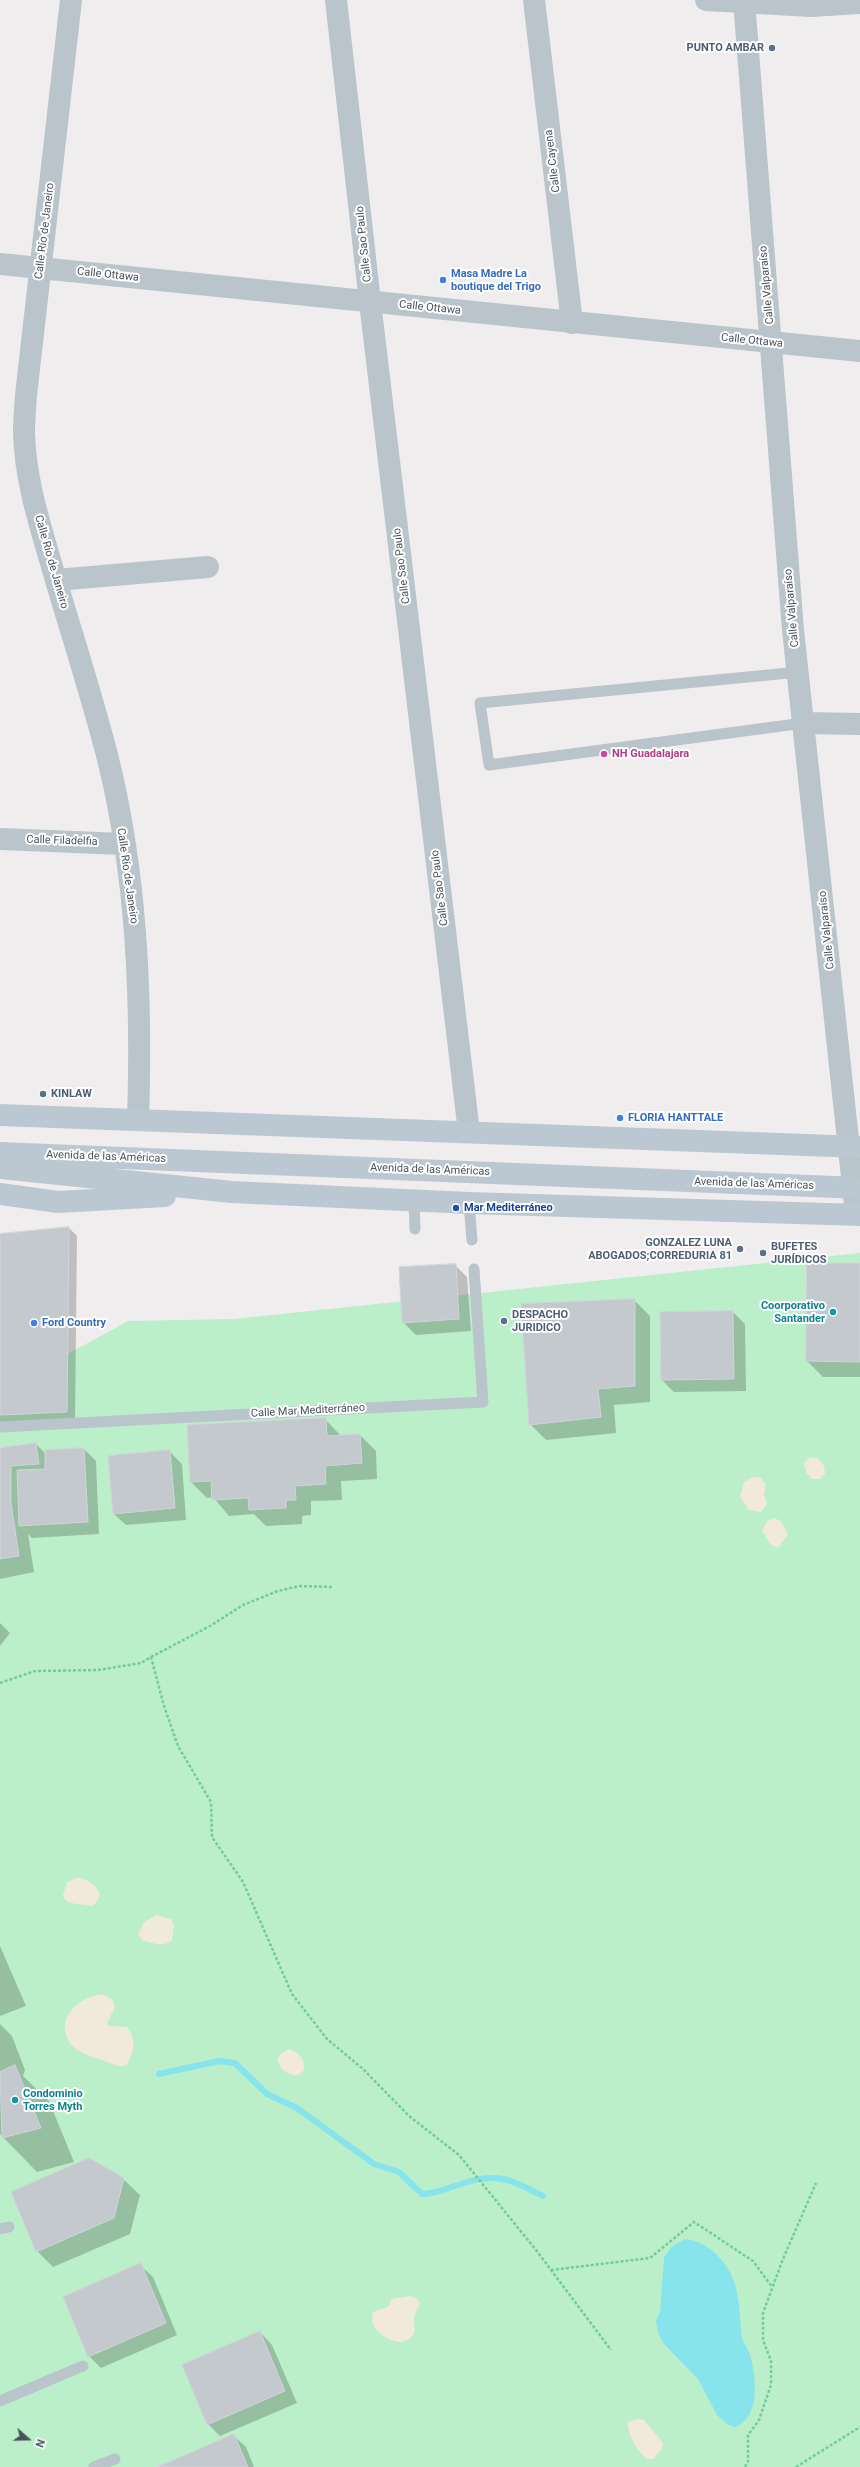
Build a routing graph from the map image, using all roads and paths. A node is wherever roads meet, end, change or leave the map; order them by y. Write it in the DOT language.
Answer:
graph roads {
  1 [pos="71,0"];
  2 [pos="336,0"];
  3 [pos="534,0"];
  4 [pos="706,0"];
  5 [pos="744,1"];
  6 [pos="860,2"];
  7 [pos="0,264"];
  8 [pos="41,268"];
  9 [pos="370,302"];
  10 [pos="572,323"];
  11 [pos="772,343"];
  12 [pos="860,351"];
  13 [pos="208,567"];
  14 [pos="56,580"];
  15 [pos="799,672"];
  16 [pos="804,723"];
  17 [pos="860,724"];
  18 [pos="0,839"];
  19 [pos="123,844"];
  20 [pos="0,1116"];
  21 [pos="138,1120"];
  22 [pos="470,1132"];
  23 [pos="855,1147"];
  24 [pos="0,1153"];
  25 [pos="0,1168"];
  26 [pos="857,1188"];
  27 [pos="232,1192"];
  28 [pos="0,1194"];
  29 [pos="414,1201"];
  30 [pos="469,1203"];
  31 [pos="858,1214"];
  32 [pos="414,1229"];
  33 [pos="472,1240"];
  34 [pos="474,1269"];
  35 [pos="0,1427"];
  36 [pos="332,1587"];
  37 [pos="151,1657"];
  38 [pos="0,1683"];
  39 [pos="816,2183"];
  40 [pos="550,2270"];
  41 [pos="772,2287"];
  42 [pos="611,2350"];
  43 [pos="83,2366"];
  44 [pos="0,2401"];
  45 [pos="860,2427"];
  46 [pos="115,2459"];
  47 [pos="94,2467"];
  48 [pos="745,2467"];
  49 [pos="796,2467"];
  1 -- 8 [label="street, Calle Río de Janeiro"];
  2 -- 9 [label="street, Calle Sao Paulo"];
  3 -- 10 [label="street, Calle Cayena"];
  4 -- 5 [label="street"];
  5 -- 6 [label="street"];
  5 -- 11 [label="street, Calle Valparaíso"];
  7 -- 8 [label="street, Calle Ottawa"];
  8 -- 9 [label="street, Calle Ottawa"];
  8 -- 14 [label="street, Calle Río de Janeiro"];
  9 -- 10 [label="street, Calle Ottawa"];
  9 -- 22 [label="street, Calle Sao Paulo"];
  10 -- 11 [label="street, Calle Ottawa"];
  11 -- 12 [label="street, Calle Ottawa"];
  11 -- 15 [label="street, Calle Valparaíso"];
  13 -- 14 [label="street"];
  14 -- 19 [label="street, Calle Río de Janeiro"];
  15 -- 16 [label="street, Calle Valparaíso"];
  15 -- 16 [label="lane"];
  16 -- 17 [label="street"];
  16 -- 23 [label="street, Calle Valparaíso"];
  18 -- 19 [label="street, Calle Filadelfia"];
  19 -- 21 [label="street, Calle Río de Janeiro"];
  20 -- 21 [label="main road"];
  21 -- 22 [label="main road"];
  22 -- 23 [label="main road"];
  23 -- 26 [label="street, Calle Valparaíso"];
  24 -- 26 [label="main road, Avenida de las Américas"];
  25 -- 27 [label="main road, Avenida de las Américas"];
  26 -- 31 [label="street, Calle Valparaíso"];
  27 -- 28 [label="main road, Avenida de las Américas"];
  27 -- 29 [label="main road, Avenida de las Américas"];
  29 -- 30 [label="main road, Avenida de las Américas"];
  29 -- 32 [label="lane"];
  30 -- 31 [label="main road, Avenida de las Américas"];
  30 -- 33 [label="lane"];
  34 -- 35 [label="lane, Calle Mar Mediterráneo"];
  36 -- 37 [label="path"];
  37 -- 38 [label="path"];
  37 -- 40 [label="path"];
  39 -- 41 [label="path"];
  40 -- 41 [label="path"];
  40 -- 42 [label="path"];
  41 -- 48 [label="path"];
  43 -- 44 [label="lane"];
  45 -- 49 [label="path"];
  46 -- 47 [label="lane"];
}
